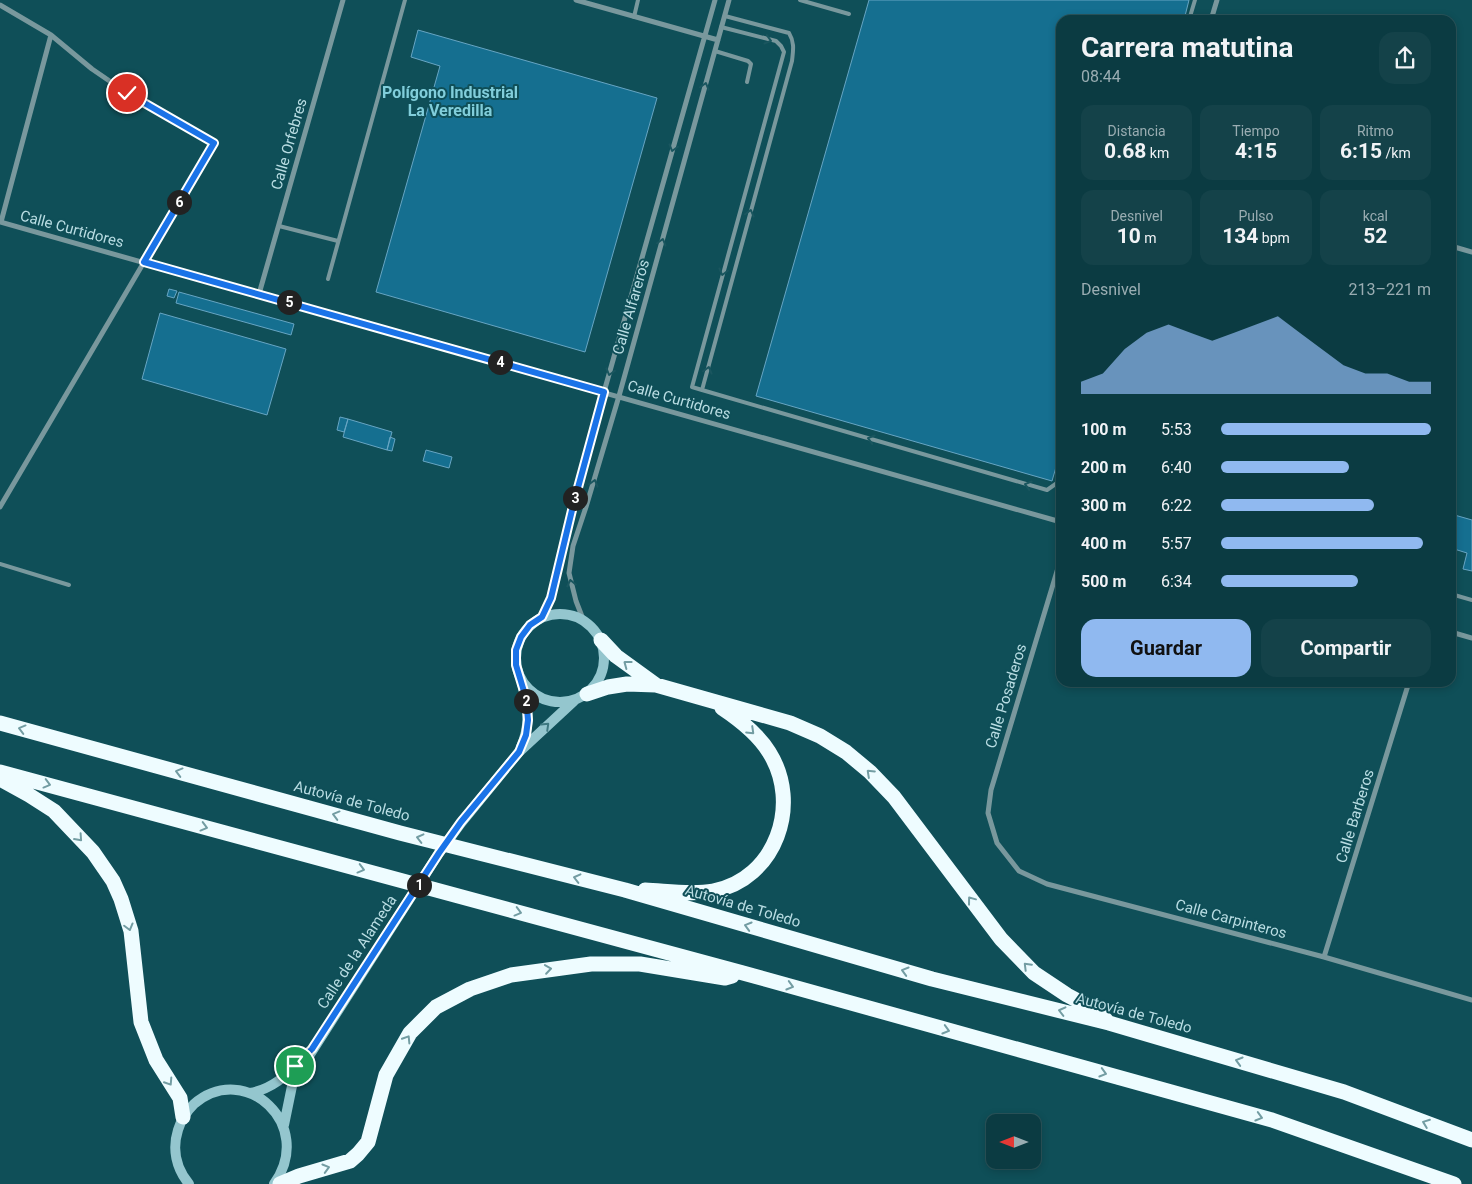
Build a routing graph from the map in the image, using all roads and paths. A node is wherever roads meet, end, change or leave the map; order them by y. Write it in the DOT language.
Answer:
graph roads {
  1 [pos="343,0"];
  2 [pos="405,0"];
  3 [pos="576,0"];
  4 [pos="638,0"];
  5 [pos="715,0"];
  6 [pos="729,0"];
  7 [pos="800,0"];
  8 [pos="1195,0"];
  9 [pos="1217,0"];
  10 [pos="0,5"];
  11 [pos="849,14"];
  12 [pos="1190,15"];
  13 [pos="1212,15"];
  14 [pos="634,16"];
  15 [pos="725,16"];
  16 [pos="721,27"];
  17 [pos="51,35"];
  18 [pos="704,37"];
  19 [pos="718,40"];
  20 [pos="714,52"];
  21 [pos="747,82"];
  22 [pos="0,222"];
  23 [pos="279,226"];
  24 [pos="338,241"];
  25 [pos="1456,247"];
  26 [pos="1472,252"];
  27 [pos="144,262"];
  28 [pos="328,279"];
  29 [pos="259,294"];
  30 [pos="702,390"];
  31 [pos="604,392"];
  32 [pos="619,396"];
  33 [pos="1056,484"];
  34 [pos="0,507"];
  35 [pos="1056,521"];
  36 [pos="0,564"];
  37 [pos="1056,575"];
  38 [pos="69,585"];
  39 [pos="1456,595"];
  40 [pos="1472,600"];
  41 [pos="542,617"];
  42 [pos="583,619"];
  43 [pos="1456,633"];
  44 [pos="1472,638"];
  45 [pos="601,640"];
  46 [pos="521,680"];
  47 [pos="656,684"];
  48 [pos="1407,687"];
  49 [pos="580,698"];
  50 [pos="713,701"];
  51 [pos="0,723"];
  52 [pos="519,752"];
  53 [pos="0,772"];
  54 [pos="0,779"];
  55 [pos="997,843"];
  56 [pos="625,890"];
  57 [pos="1324,957"];
  58 [pos="743,973"];
  59 [pos="1472,1000"];
  60 [pos="1109,1023"];
  61 [pos="312,1049"];
  62 [pos="250,1094"];
  63 [pos="183,1117"];
  64 [pos="284,1125"];
  65 [pos="1472,1140"];
  66 [pos="180,1170"];
  67 [pos="179,1184"];
  68 [pos="189,1184"];
  69 [pos="274,1184"];
  70 [pos="280,1184"];
  71 [pos="1454,1184"];
  1 -- 23 [label="street, Calle Orfebres"];
  2 -- 24 [label="lane"];
  3 -- 14 [label="street"];
  4 -- 14 [label="lane"];
  5 -- 18 [label="street, Calle Alfareros"];
  6 -- 15 [label="street, Calle Alfareros"];
  7 -- 11 [label="lane"];
  8 -- 12 [label="lane"];
  9 -- 13 [label="street"];
  10 -- 17 [label="street"];
  14 -- 18 [label="street"];
  15 -- 16 [label="street, Calle Alfareros"];
  30 -- 15 [label="lane, one-way"];
  16 -- 19 [label="street, Calle Alfareros"];
  16 -- 30 [label="lane, one-way"];
  17 -- 22 [label="street"];
  17 -- 27 [label="street"];
  18 -- 19 [label="street"];
  18 -- 31 [label="street, Calle Alfareros, one-way"];
  19 -- 20 [label="street, Calle Alfareros"];
  20 -- 21 [label="lane"];
  32 -- 20 [label="street, Calle Alfareros, one-way"];
  22 -- 27 [label="street, Calle Curtidores"];
  23 -- 24 [label="lane"];
  23 -- 29 [label="street, Calle Orfebres"];
  24 -- 28 [label="lane"];
  25 -- 26 [label="street"];
  27 -- 29 [label="street, Calle Curtidores"];
  27 -- 34 [label="street"];
  29 -- 31 [label="street, Calle Curtidores"];
  33 -- 30 [label="lane, one-way"];
  31 -- 32 [label="street, Calle Curtidores"];
  31 -- 41 [label="street, Calle Alfareros"];
  32 -- 35 [label="street, Calle Curtidores"];
  42 -- 32 [label="street, Calle Alfareros, one-way"];
  36 -- 38 [label="lane"];
  37 -- 55 [label="street, Calle Posaderos"];
  39 -- 40 [label="lane"];
  41 -- 42 [label="street"];
  41 -- 46 [label="street"];
  42 -- 45 [label="street"];
  43 -- 44 [label="street"];
  47 -- 45 [label="highway, one-way"];
  45 -- 49 [label="street"];
  46 -- 49 [label="street"];
  46 -- 52 [label="street, Calle de la Alameda"];
  47 -- 49 [label="highway"];
  47 -- 50 [label="highway"];
  48 -- 57 [label="street, Calle Barberos"];
  52 -- 49 [label="street, Calle de la Alameda, one-way"];
  50 -- 56 [label="highway, one-way"];
  60 -- 50 [label="highway, one-way"];
  56 -- 51 [label="highway, Autovía de Toledo, one-way"];
  52 -- 61 [label="street, Calle de la Alameda"];
  53 -- 58 [label="highway, one-way"];
  54 -- 63 [label="highway, one-way"];
  55 -- 57 [label="street, Calle Carpinteros"];
  60 -- 56 [label="highway, Autovía de Toledo, one-way"];
  57 -- 59 [label="street, Calle Carpinteros"];
  70 -- 58 [label="highway, one-way"];
  58 -- 71 [label="highway, one-way"];
  65 -- 60 [label="highway, Autovía de Toledo, one-way"];
  61 -- 62 [label="street, Calle de la Alameda"];
  61 -- 64 [label="street, Calle de la Alameda"];
  62 -- 63 [label="street, Calle de la Alameda"];
  62 -- 64 [label="street, Calle de la Alameda"];
  63 -- 66 [label="street"];
  64 -- 69 [label="street, Calle de la Alameda"];
  66 -- 67 [label="street"];
  66 -- 68 [label="street"];
}
